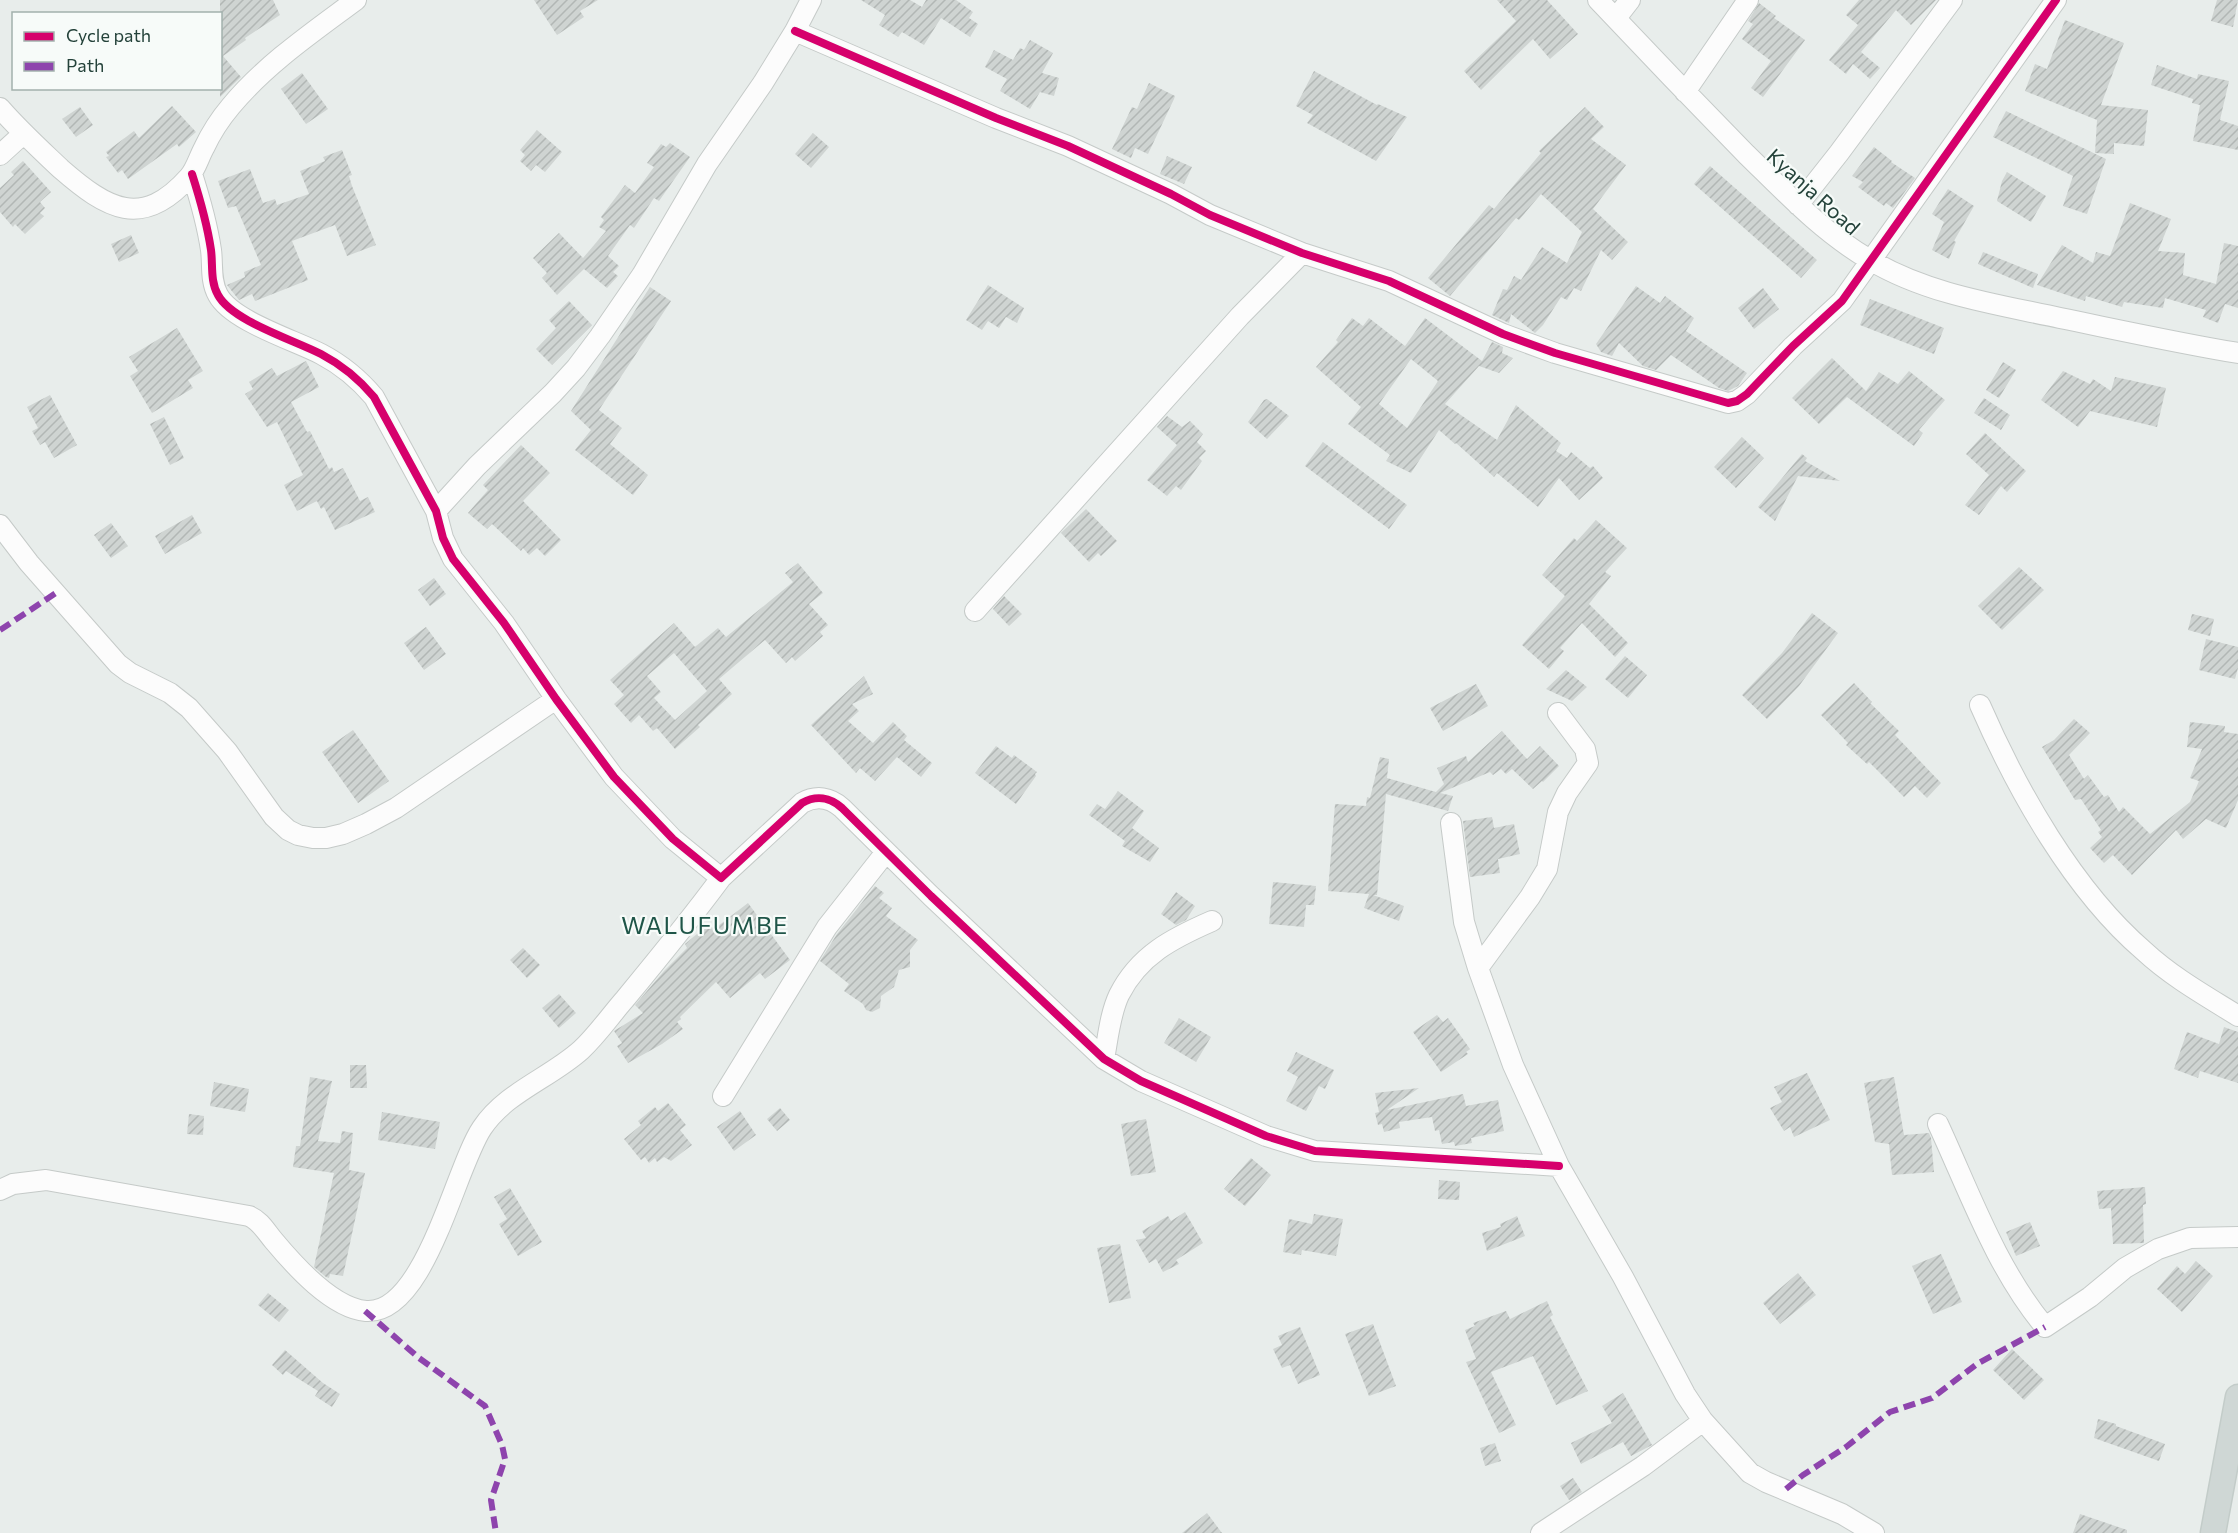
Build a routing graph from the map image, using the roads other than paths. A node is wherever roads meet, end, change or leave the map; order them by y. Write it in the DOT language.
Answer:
graph roads {
  1 [pos="356,0"];
  2 [pos="811,0"];
  3 [pos="1598,0"];
  4 [pos="1630,0"];
  5 [pos="1748,0"];
  6 [pos="1952,0"];
  7 [pos="2056,0"];
  8 [pos="1616,18"];
  9 [pos="795,31"];
  10 [pos="1685,92"];
  11 [pos="0,108"];
  12 [pos="23,134"];
  13 [pos="0,155"];
  14 [pos="192,174"];
  15 [pos="1798,205"];
  16 [pos="1302,253"];
  17 [pos="1871,261"];
  18 [pos="2238,353"];
  19 [pos="436,511"];
  20 [pos="0,525"];
  21 [pos="975,611"];
  22 [pos="556,699"];
  23 [pos="1980,705"];
  24 [pos="1558,713"];
  25 [pos="1451,823"];
  26 [pos="886,852"];
  27 [pos="721,878"];
  28 [pos="1212,921"];
  29 [pos="1478,968"];
  30 [pos="2238,1016"];
  31 [pos="1104,1059"];
  32 [pos="723,1096"];
  33 [pos="1938,1124"];
  34 [pos="1559,1166"];
  35 [pos="0,1190"];
  36 [pos="2238,1237"];
  37 [pos="2238,1397"];
  38 [pos="1703,1420"];
  39 [pos="2229,1492"];
  40 [pos="1541,1533"];
  41 [pos="1874,1533"];
  42 [pos="2213,1533"];
  1 -- 14 [label="street"];
  2 -- 9 [label="street"];
  3 -- 8 [label="street, Kyanja Road"];
  4 -- 8 [label="street"];
  5 -- 10 [label="street"];
  6 -- 15 [label="street"];
  7 -- 17 [label="street"];
  8 -- 10 [label="street, Kyanja Road"];
  9 -- 16 [label="street"];
  9 -- 19 [label="street"];
  10 -- 15 [label="street, Kyanja Road"];
  11 -- 12 [label="street"];
  12 -- 13 [label="street"];
  12 -- 14 [label="street"];
  14 -- 19 [label="street"];
  15 -- 17 [label="street, Kyanja Road"];
  16 -- 17 [label="street"];
  16 -- 21 [label="street"];
  17 -- 18 [label="street, Kyanja Road"];
  19 -- 22 [label="street"];
  20 -- 22 [label="street"];
  22 -- 27 [label="street"];
  23 -- 30 [label="street"];
  24 -- 29 [label="street"];
  25 -- 29 [label="street"];
  26 -- 27 [label="street"];
  26 -- 31 [label="street"];
  26 -- 32 [label="street"];
  27 -- 35 [label="street"];
  28 -- 31 [label="street"];
  29 -- 34 [label="street"];
  31 -- 34 [label="street"];
  33 -- 36 [label="street"];
  34 -- 38 [label="street"];
  37 -- 39 [label="main road"];
  38 -- 40 [label="street"];
  38 -- 41 [label="street"];
  39 -- 42 [label="main road"];
}
